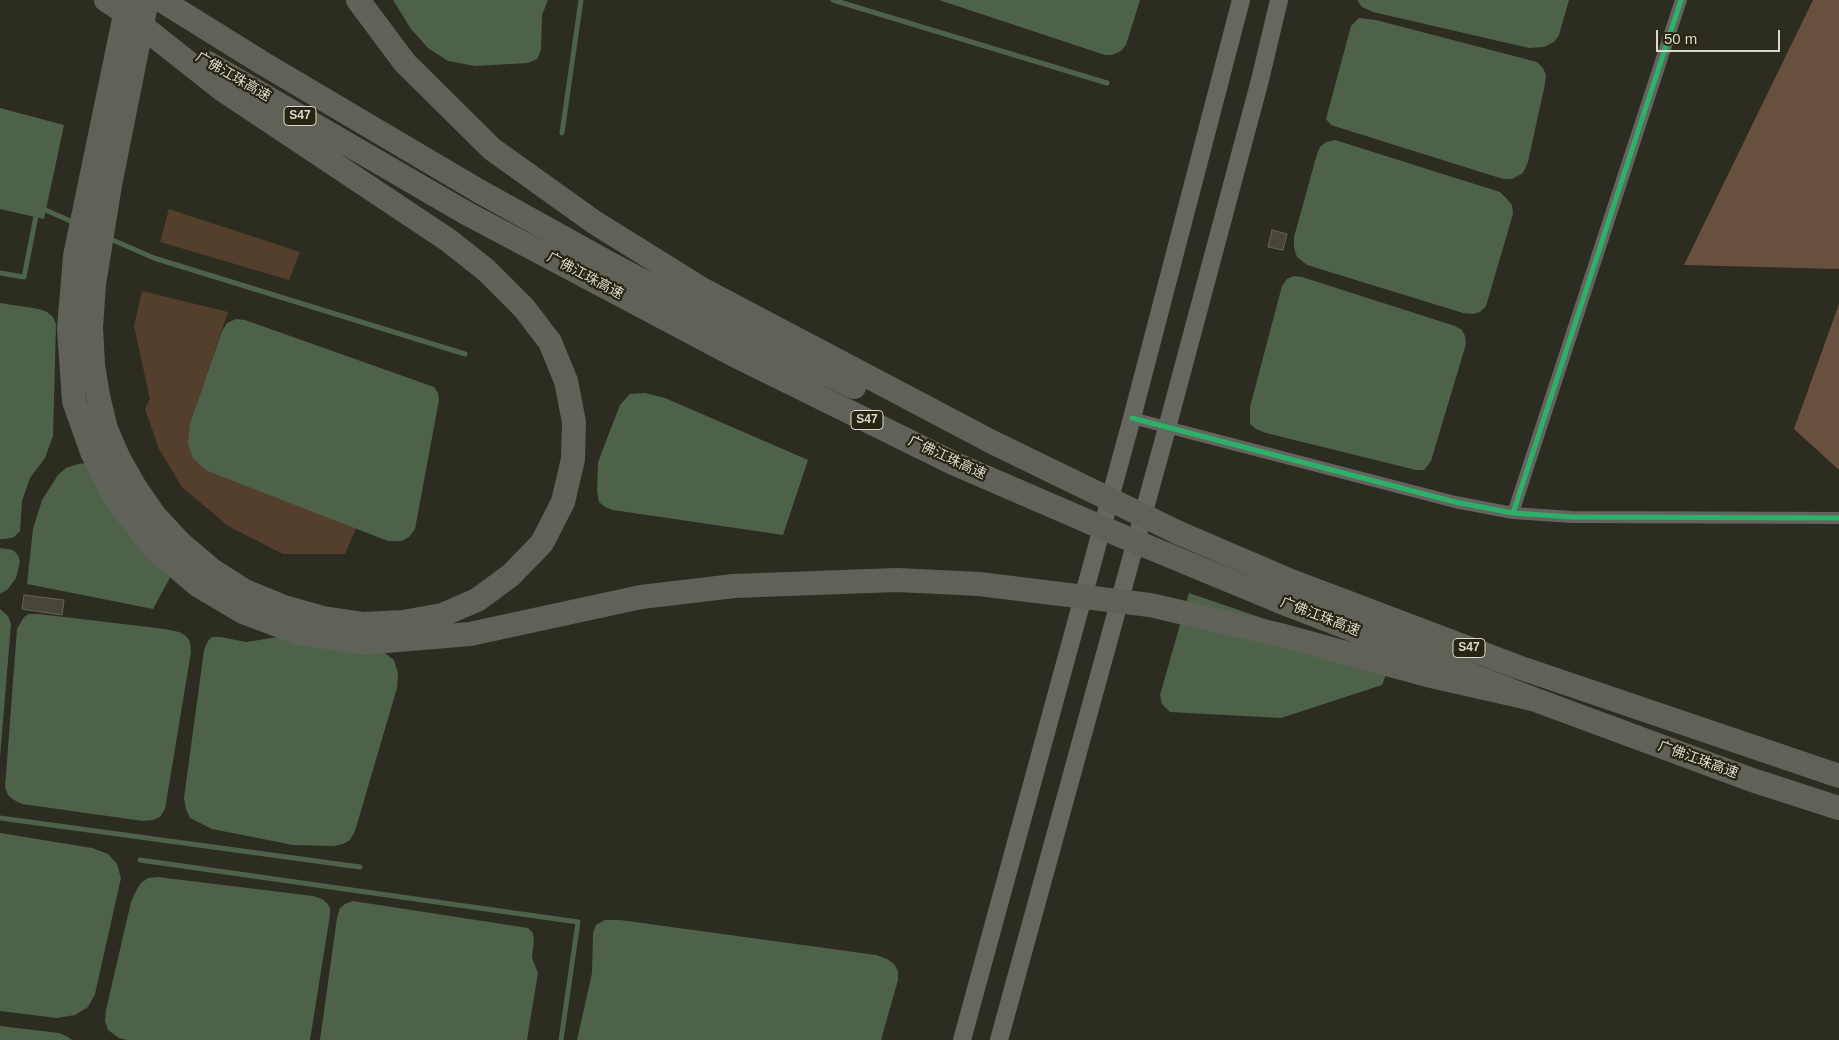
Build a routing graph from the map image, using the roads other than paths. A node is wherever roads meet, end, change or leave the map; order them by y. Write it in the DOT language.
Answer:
graph roads {
  1 [pos="106,0"];
  2 [pos="161,0"];
  3 [pos="358,0"];
  4 [pos="1241,0"];
  5 [pos="1279,0"];
  6 [pos="1681,0"];
  7 [pos="136,6"];
  8 [pos="1132,418"];
  9 [pos="1167,428"];
  10 [pos="1513,513"];
  11 [pos="1839,518"];
  12 [pos="1179,534"];
  13 [pos="1533,699"];
  14 [pos="1839,776"];
  15 [pos="1839,808"];
  16 [pos="962,1040"];
  17 [pos="999,1040"];
  1 -- 7 [label="highway, 广佛江珠高速 / S47"];
  2 -- 12 [label="highway, 广佛江珠高速 / S47, bridge"];
  3 -- 12 [label="highway, bridge"];
  4 -- 8 [label="main road"];
  5 -- 9 [label="main road"];
  6 -- 10 [label="street"];
  7 -- 7 [label="highway, bridge"];
  7 -- 13 [label="highway, 广佛江珠高速 / S47, bridge"];
  7 -- 13 [label="highway, bridge"];
  8 -- 9 [label="street"];
  8 -- 16 [label="main road"];
  9 -- 10 [label="street"];
  9 -- 17 [label="main road"];
  10 -- 11 [label="street"];
  12 -- 14 [label="highway, 广佛江珠高速 / S47"];
  13 -- 15 [label="highway, 广佛江珠高速 / S47"];
}
